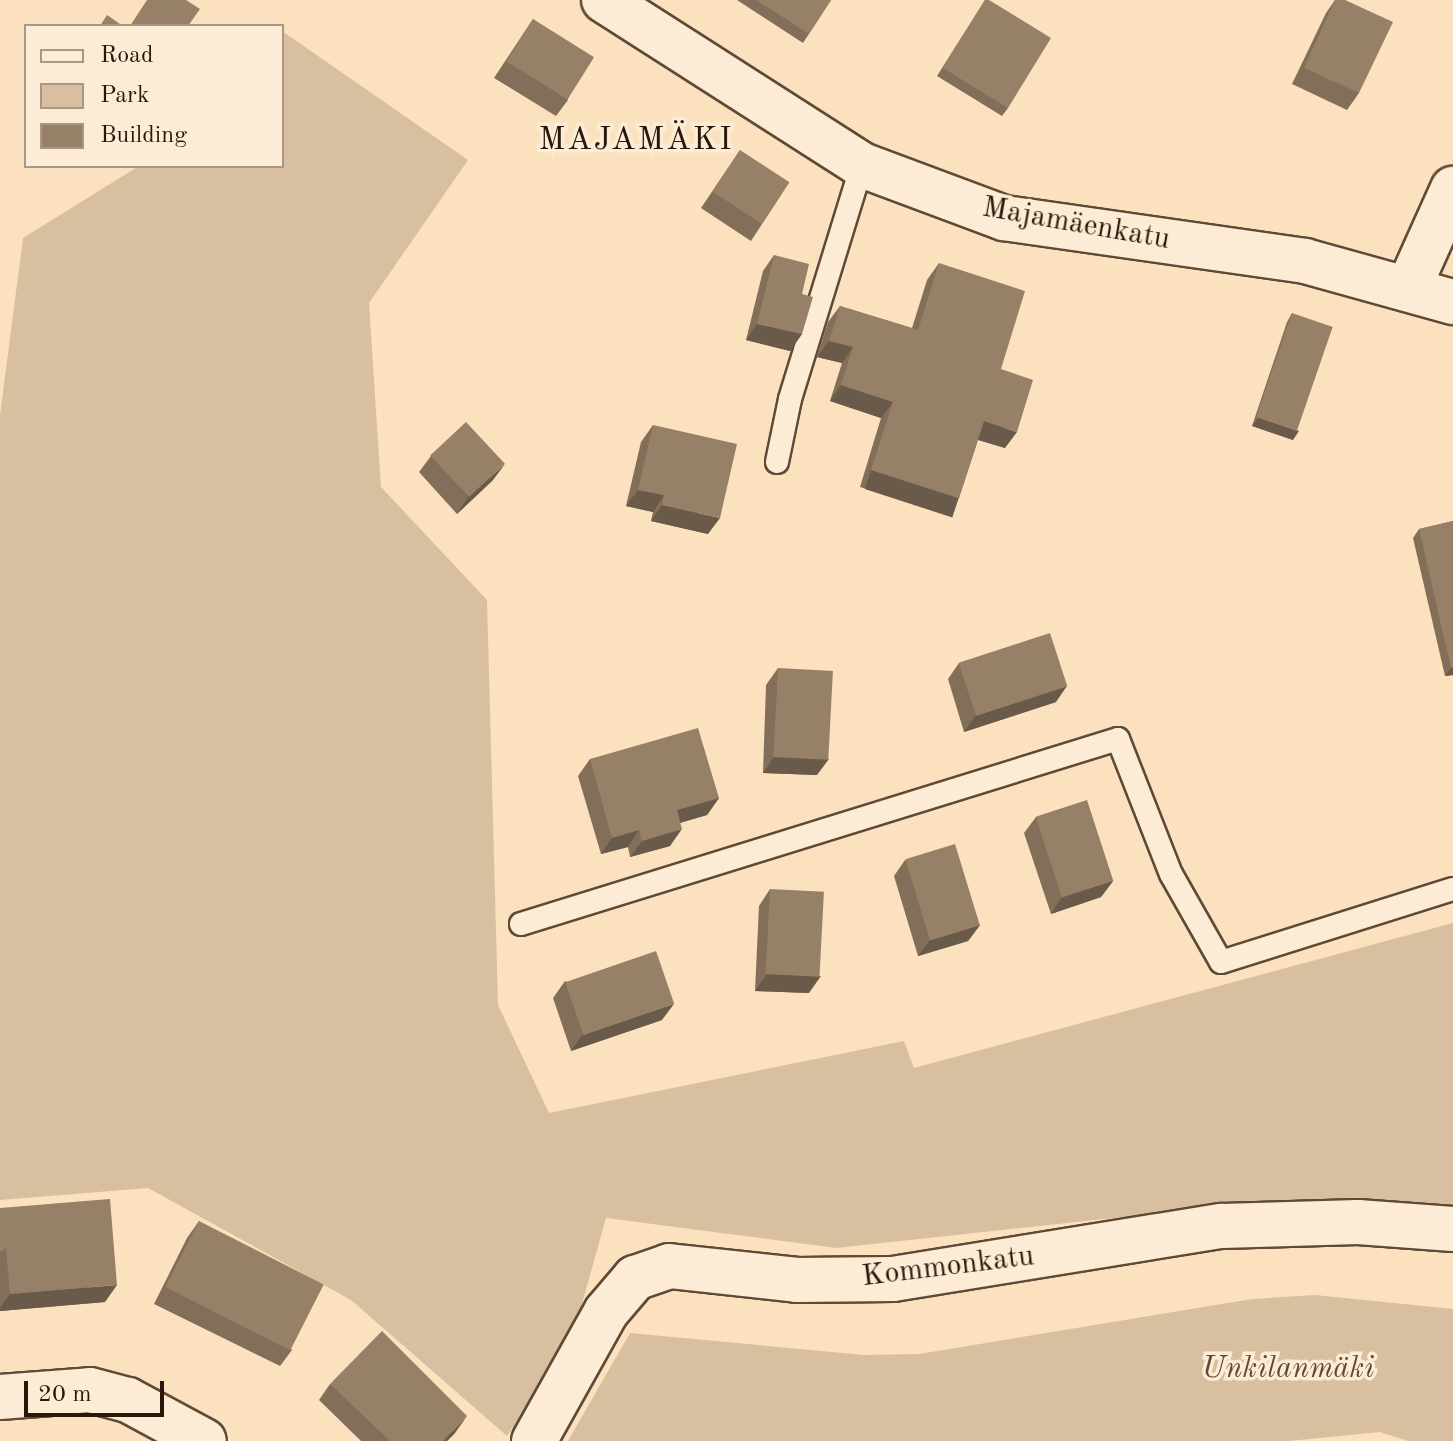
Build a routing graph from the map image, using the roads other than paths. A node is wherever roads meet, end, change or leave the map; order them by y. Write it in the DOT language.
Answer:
graph roads {
  1 [pos="604,0"];
  2 [pos="862,165"];
  3 [pos="1453,189"];
  4 [pos="1408,289"];
  5 [pos="1453,302"];
  6 [pos="777,462"];
  7 [pos="1453,889"];
  8 [pos="521,924"];
  9 [pos="1453,1229"];
  10 [pos="0,1397"];
  11 [pos="204,1441"];
  12 [pos="534,1441"];
  1 -- 2 [label="street, Majamäenkatu"];
  2 -- 4 [label="street, Majamäenkatu"];
  2 -- 6 [label="lane"];
  3 -- 4 [label="street"];
  4 -- 5 [label="street, Majamäenkatu"];
  7 -- 8 [label="lane"];
  9 -- 12 [label="street, Kommonkatu"];
  10 -- 11 [label="street"];
}
